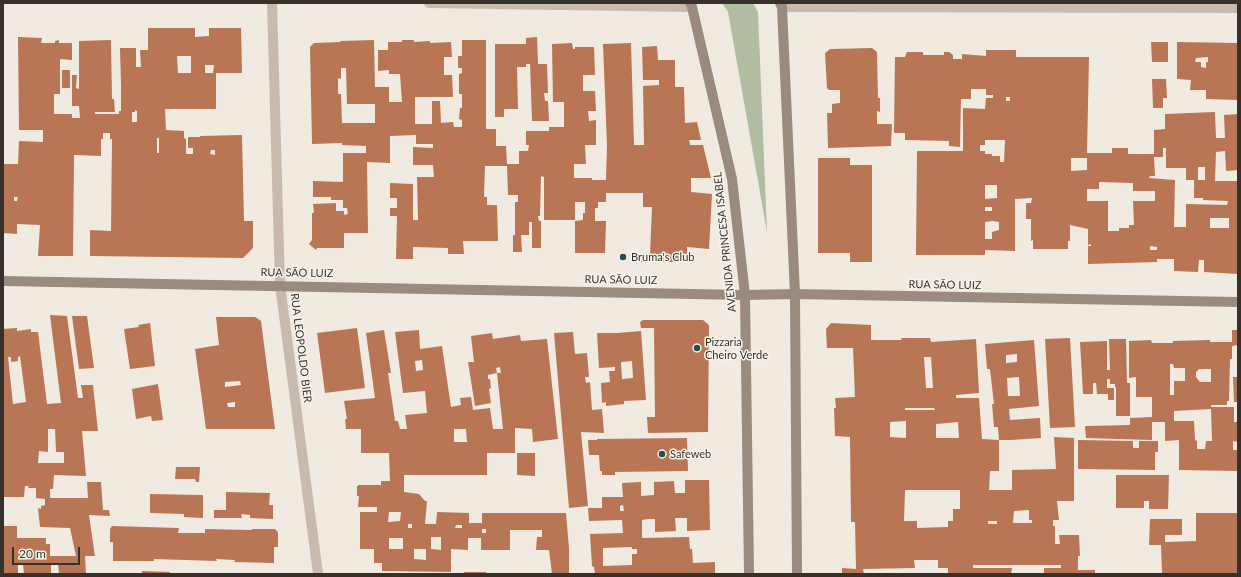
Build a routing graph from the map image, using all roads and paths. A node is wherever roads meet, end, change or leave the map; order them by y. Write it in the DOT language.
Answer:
graph roads {
  1 [pos="272,3"];
  2 [pos="429,3"];
  3 [pos="781,4"];
  4 [pos="691,5"];
  5 [pos="1238,8"];
  6 [pos="3,281"];
  7 [pos="280,285"];
  8 [pos="795,294"];
  9 [pos="745,295"];
  10 [pos="1238,302"];
  11 [pos="318,574"];
  12 [pos="749,574"];
  13 [pos="797,574"];
  1 -- 7 [label="street, RUA LEOPOLDO BIER"];
  2 -- 4 [label="street"];
  3 -- 5 [label="street"];
  3 -- 8 [label="street"];
  4 -- 9 [label="street, AVENIDA PRINCESA ISABEL"];
  6 -- 7 [label="street, RUA SÃO LUIZ"];
  7 -- 9 [label="street, RUA SÃO LUIZ"];
  7 -- 11 [label="street, RUA LEOPOLDO BIER"];
  8 -- 9 [label="street, RUA SÃO LUIZ"];
  8 -- 10 [label="street, RUA SÃO LUIZ"];
  8 -- 13 [label="street"];
  9 -- 12 [label="street, AVENIDA PRINCESA ISABEL"];
}
